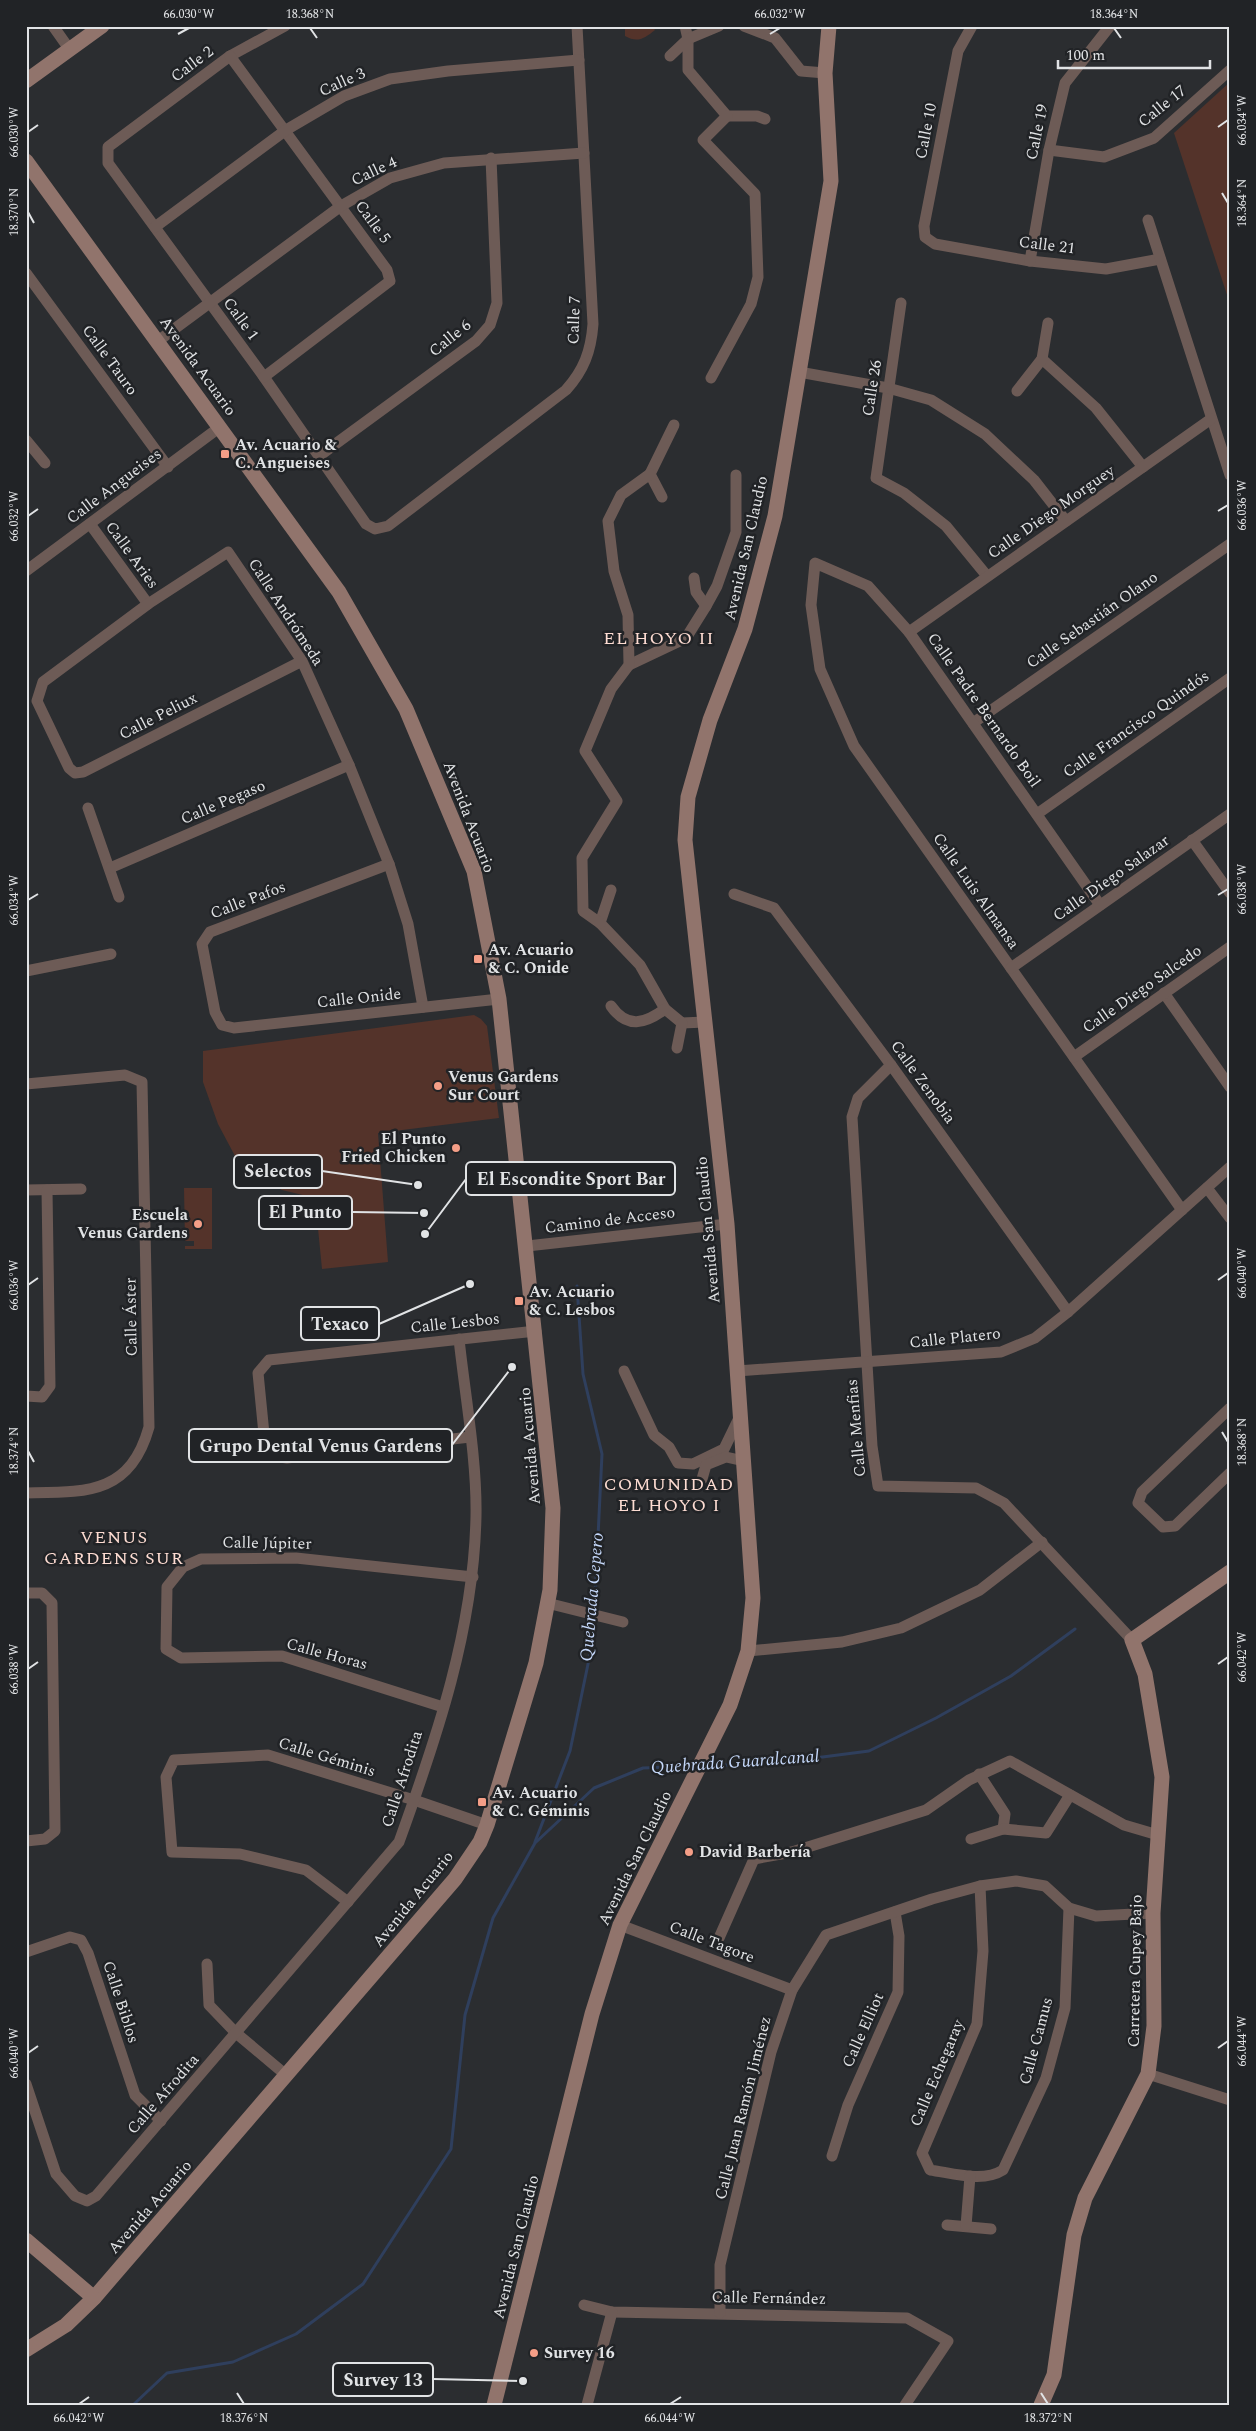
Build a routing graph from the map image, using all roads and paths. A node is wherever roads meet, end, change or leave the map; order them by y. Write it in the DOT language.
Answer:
graph roads {
  1 [pos="53,26"];
  2 [pos="102,26"];
  3 [pos="285,26"];
  4 [pos="577,26"];
  5 [pos="686,26"];
  6 [pos="720,26"];
  7 [pos="744,26"];
  8 [pos="829,26"];
  9 [pos="972,26"];
  10 [pos="1106,28"];
  11 [pos="688,38"];
  12 [pos="70,50"];
  13 [pos="230,56"];
  14 [pos="670,56"];
  15 [pos="579,60"];
  16 [pos="1230,70"];
  17 [pos="825,73"];
  18 [pos="26,82"];
  19 [pos="727,116"];
  20 [pos="765,119"];
  21 [pos="286,130"];
  22 [pos="123,136"];
  23 [pos="1049,150"];
  24 [pos="584,152"];
  25 [pos="491,158"];
  26 [pos="26,161"];
  27 [pos="341,206"];
  28 [pos="1148,220"];
  29 [pos="155,228"];
  30 [pos="932,242"];
  31 [pos="1160,259"];
  32 [pos="1030,261"];
  33 [pos="26,273"];
  34 [pos="210,303"];
  35 [pos="901,303"];
  36 [pos="1048,323"];
  37 [pos="158,341"];
  38 [pos="1042,359"];
  39 [pos="799,372"];
  40 [pos="264,377"];
  41 [pos="711,378"];
  42 [pos="888,388"];
  43 [pos="1017,391"];
  44 [pos="1211,419"];
  45 [pos="674,425"];
  46 [pos="220,427"];
  47 [pos="27,444"];
  48 [pos="319,456"];
  49 [pos="45,463"];
  50 [pos="168,467"];
  51 [pos="1143,467"];
  52 [pos="650,474"];
  53 [pos="736,475"];
  54 [pos="1230,475"];
  55 [pos="662,498"];
  56 [pos="1066,521"];
  57 [pos="90,524"];
  58 [pos="366,524"];
  59 [pos="1230,544"];
  60 [pos="815,563"];
  61 [pos="26,571"];
  62 [pos="987,576"];
  63 [pos="694,578"];
  64 [pos="148,604"];
  65 [pos="706,606"];
  66 [pos="909,632"];
  67 [pos="302,661"];
  68 [pos="629,664"];
  69 [pos="1230,678"];
  70 [pos="973,723"];
  71 [pos="49,728"];
  72 [pos="349,765"];
  73 [pos="88,808"];
  74 [pos="1037,814"];
  75 [pos="1230,814"];
  76 [pos="1192,840"];
  77 [pos="389,864"];
  78 [pos="110,868"];
  79 [pos="610,890"];
  80 [pos="1230,893"];
  81 [pos="734,894"];
  82 [pos="119,897"];
  83 [pos="1100,905"];
  84 [pos="600,923"];
  85 [pos="1230,946"];
  86 [pos="110,954"];
  87 [pos="1011,968"];
  88 [pos="26,971"];
  89 [pos="1164,993"];
  90 [pos="499,999"];
  91 [pos="611,1006"];
  92 [pos="423,1007"];
  93 [pos="665,1010"];
  94 [pos="705,1022"];
  95 [pos="682,1023"];
  96 [pos="222,1025"];
  97 [pos="678,1048"];
  98 [pos="1074,1057"];
  99 [pos="891,1065"];
  100 [pos="26,1084"];
  101 [pos="1230,1087"];
  102 [pos="1230,1167"];
  103 [pos="1207,1188"];
  104 [pos="81,1189"];
  105 [pos="26,1190"];
  106 [pos="47,1190"];
  107 [pos="1182,1210"];
  108 [pos="1230,1218"];
  109 [pos="727,1224"];
  110 [pos="527,1246"];
  111 [pos="1068,1312"];
  112 [pos="536,1331"];
  113 [pos="459,1339"];
  114 [pos="866,1362"];
  115 [pos="624,1371"];
  116 [pos="737,1371"];
  117 [pos="26,1396"];
  118 [pos="1230,1408"];
  119 [pos="740,1416"];
  120 [pos="470,1437"];
  121 [pos="744,1461"];
  122 [pos="1230,1473"];
  123 [pos="702,1479"];
  124 [pos="26,1493"];
  125 [pos="1042,1542"];
  126 [pos="1230,1572"];
  127 [pos="473,1577"];
  128 [pos="26,1593"];
  129 [pos="547,1603"];
  130 [pos="623,1622"];
  131 [pos="1132,1640"];
  132 [pos="748,1651"];
  133 [pos="198,1658"];
  134 [pos="443,1707"];
  135 [pos="979,1774"];
  136 [pos="1070,1795"];
  137 [pos="414,1800"];
  138 [pos="487,1825"];
  139 [pos="1003,1829"];
  140 [pos="1158,1834"];
  141 [pos="971,1839"];
  142 [pos="26,1841"];
  143 [pos="980,1886"];
  144 [pos="348,1902"];
  145 [pos="1069,1908"];
  146 [pos="895,1912"];
  147 [pos="1153,1913"];
  148 [pos="620,1925"];
  149 [pos="720,1938"];
  150 [pos="26,1952"];
  151 [pos="207,1964"];
  152 [pos="792,1990"];
  153 [pos="236,2034"];
  154 [pos="1148,2074"];
  155 [pos="286,2076"];
  156 [pos="26,2084"];
  157 [pos="1230,2100"];
  158 [pos="161,2121"];
  159 [pos="832,2156"];
  160 [pos="970,2176"];
  161 [pos="947,2225"];
  162 [pos="966,2226"];
  163 [pos="991,2229"];
  164 [pos="26,2240"];
  165 [pos="94,2298"];
  166 [pos="584,2304"];
  167 [pos="612,2312"];
  168 [pos="720,2313"];
  169 [pos="26,2350"];
  170 [pos="494,2405"];
  171 [pos="587,2405"];
  172 [pos="905,2405"];
  173 [pos="1041,2405"];
  1 -- 12 [label="street"];
  2 -- 12 [label="street"];
  3 -- 13 [label="street, Calle 2"];
  4 -- 15 [label="street, Calle 7"];
  5 -- 11 [label="street"];
  6 -- 11 [label="street"];
  7 -- 17 [label="street"];
  8 -- 17 [label="street, Avenida San Claudio"];
  9 -- 30 [label="street, Calle 10"];
  10 -- 23 [label="street, Calle 19"];
  11 -- 14 [label="street"];
  11 -- 19 [label="street"];
  12 -- 18 [label="street"];
  13 -- 21 [label="street, Calle 5"];
  13 -- 22 [label="street, Calle 2"];
  15 -- 21 [label="street, Calle 3"];
  15 -- 24 [label="street, Calle 7"];
  16 -- 23 [label="street, Calle 17"];
  17 -- 39 [label="street, Avenida San Claudio"];
  19 -- 20 [label="street"];
  19 -- 41 [label="street"];
  21 -- 27 [label="street, Calle 5"];
  21 -- 29 [label="street, Calle 3"];
  22 -- 29 [label="street, Calle 1"];
  23 -- 32 [label="street, Calle 19"];
  24 -- 25 [label="street, Calle 4"];
  24 -- 58 [label="street, Calle 7"];
  25 -- 27 [label="street, Calle 4"];
  25 -- 48 [label="street, Calle 6"];
  26 -- 37 [label="street, Avenida Acuario"];
  27 -- 34 [label="street, Calle 4"];
  27 -- 40 [label="street, Calle 5"];
  28 -- 31 [label="street"];
  29 -- 34 [label="street, Calle 1"];
  30 -- 32 [label="street, Calle 21"];
  31 -- 32 [label="street, Calle 21"];
  31 -- 44 [label="street"];
  33 -- 50 [label="street, Calle Tauro"];
  34 -- 37 [label="street, Calle 4"];
  34 -- 40 [label="street, Calle 1"];
  35 -- 42 [label="street, Calle 26"];
  36 -- 38 [label="street"];
  37 -- 46 [label="street, Avenida Acuario"];
  38 -- 43 [label="street"];
  38 -- 51 [label="street"];
  39 -- 42 [label="street"];
  39 -- 94 [label="street, Avenida San Claudio"];
  40 -- 48 [label="street, Calle 1"];
  42 -- 56 [label="street"];
  42 -- 62 [label="street, Calle 26"];
  44 -- 51 [label="street, Calle Diego Morguey"];
  44 -- 54 [label="street"];
  45 -- 52 [label="street"];
  46 -- 50 [label="street, Calle Angueises"];
  46 -- 90 [label="street, Avenida Acuario"];
  47 -- 49 [label="street"];
  48 -- 58 [label="street, Calle 1"];
  50 -- 57 [label="street, Calle Angueises"];
  51 -- 56 [label="street, Calle Diego Morguey"];
  52 -- 55 [label="street"];
  52 -- 68 [label="street"];
  53 -- 65 [label="street"];
  56 -- 62 [label="street, Calle Diego Morguey"];
  57 -- 61 [label="street, Calle Angueises"];
  57 -- 64 [label="street, Calle Aries"];
  59 -- 70 [label="street, Calle Sebastián Olano"];
  60 -- 66 [label="street, Calle Padre Bernardo Boil"];
  60 -- 87 [label="street, Calle Luis Almansa"];
  62 -- 66 [label="street, Calle Diego Morguey"];
  63 -- 65 [label="street"];
  64 -- 67 [label="street, Calle Andrómeda"];
  64 -- 71 [label="street, Calle Andrómeda"];
  65 -- 68 [label="street"];
  66 -- 70 [label="street, Calle Padre Bernardo Boil"];
  67 -- 71 [label="street, Calle Peliux"];
  67 -- 72 [label="street, Calle Andrómeda"];
  68 -- 84 [label="street"];
  69 -- 74 [label="street, Calle Francisco Quindós"];
  70 -- 74 [label="street, Calle Padre Bernardo Boil"];
  72 -- 77 [label="street, Calle Andrómeda"];
  72 -- 78 [label="street, Calle Pegaso"];
  73 -- 78 [label="street"];
  74 -- 83 [label="street, Calle Padre Bernardo Boil"];
  75 -- 76 [label="street, Calle Diego Salazar"];
  76 -- 80 [label="street"];
  76 -- 83 [label="street, Calle Diego Salazar"];
  77 -- 92 [label="street, Calle Andrómeda"];
  77 -- 96 [label="street, Calle Pafos"];
  78 -- 82 [label="street"];
  79 -- 84 [label="street"];
  81 -- 99 [label="street, Calle Zenobia"];
  83 -- 87 [label="street, Calle Diego Salazar"];
  84 -- 93 [label="street"];
  85 -- 89 [label="street, Calle Diego Salcedo"];
  86 -- 88 [label="street"];
  87 -- 98 [label="street, Calle Luis Almansa"];
  89 -- 98 [label="street, Calle Diego Salcedo"];
  89 -- 101 [label="street"];
  90 -- 92 [label="street, Calle Onide"];
  90 -- 110 [label="street, Avenida Acuario"];
  91 -- 93 [label="street"];
  92 -- 96 [label="street, Calle Onide"];
  93 -- 95 [label="street"];
  94 -- 95 [label="street"];
  94 -- 109 [label="street, Avenida San Claudio"];
  95 -- 97 [label="street"];
  98 -- 107 [label="street, Calle Luis Almansa"];
  99 -- 111 [label="street, Calle Zenobia"];
  99 -- 114 [label="street, Calle Menfias"];
  100 -- 124 [label="street, Calle Áster"];
  102 -- 103 [label="street, Calle Platero"];
  103 -- 107 [label="street, Calle Platero"];
  103 -- 108 [label="street"];
  104 -- 106 [label="street"];
  105 -- 106 [label="street"];
  106 -- 117 [label="street"];
  107 -- 111 [label="street, Calle Platero"];
  109 -- 110 [label="street, Camino de Acceso"];
  109 -- 116 [label="street, Avenida San Claudio"];
  110 -- 112 [label="street, Avenida Acuario"];
  111 -- 114 [label="street, Calle Platero"];
  112 -- 113 [label="street, Calle Lesbos"];
  112 -- 129 [label="street, Avenida Acuario"];
  113 -- 120 [label="street, Calle Afrodita"];
  113 -- 120 [label="street, Calle Lesbos"];
  114 -- 116 [label="street, Calle Platero"];
  114 -- 125 [label="street, Calle Menfias"];
  115 -- 119 [label="street"];
  116 -- 119 [label="street, Avenida San Claudio"];
  118 -- 122 [label="street"];
  119 -- 121 [label="street, Avenida San Claudio"];
  120 -- 127 [label="street, Calle Afrodita"];
  121 -- 123 [label="street"];
  121 -- 132 [label="street, Avenida San Claudio"];
  125 -- 131 [label="street, Calle Menfias"];
  125 -- 132 [label="street"];
  126 -- 131 [label="street"];
  127 -- 133 [label="street, Calle Júpiter"];
  127 -- 134 [label="street, Calle Afrodita"];
  128 -- 142 [label="street"];
  129 -- 130 [label="street"];
  129 -- 138 [label="street, Avenida Acuario"];
  131 -- 140 [label="street, Carretera Cupey Bajo"];
  132 -- 148 [label="street, Avenida San Claudio"];
  133 -- 134 [label="street, Calle Horas"];
  134 -- 137 [label="street, Calle Afrodita"];
  135 -- 136 [label="street"];
  135 -- 139 [label="street"];
  135 -- 149 [label="street"];
  136 -- 139 [label="street"];
  136 -- 140 [label="street"];
  137 -- 138 [label="street, Calle Géminis"];
  137 -- 144 [label="street, Calle Afrodita"];
  137 -- 144 [label="street, Calle Géminis"];
  138 -- 155 [label="street, Avenida Acuario"];
  139 -- 141 [label="street"];
  140 -- 147 [label="street, Carretera Cupey Bajo"];
  143 -- 145 [label="street, Calle Juan Ramón Jiménez"];
  143 -- 146 [label="street, Calle Juan Ramón Jiménez"];
  143 -- 160 [label="street, Calle Echegaray"];
  144 -- 153 [label="street, Calle Afrodita"];
  145 -- 147 [label="street, Calle Juan Ramón Jiménez"];
  145 -- 160 [label="street, Calle Camus"];
  146 -- 152 [label="street, Calle Juan Ramón Jiménez"];
  146 -- 159 [label="street, Calle Elliot"];
  147 -- 154 [label="street, Carretera Cupey Bajo"];
  148 -- 152 [label="street, Calle Tagore"];
  148 -- 170 [label="street, Avenida San Claudio"];
  150 -- 158 [label="street, Calle Biblos"];
  151 -- 153 [label="street"];
  152 -- 168 [label="street, Calle Juan Ramón Jiménez"];
  153 -- 155 [label="street"];
  153 -- 158 [label="street, Calle Afrodita"];
  154 -- 157 [label="street"];
  154 -- 173 [label="street, Carretera Cupey Bajo"];
  155 -- 165 [label="street, Avenida Acuario"];
  156 -- 158 [label="street, Calle Afrodita"];
  160 -- 162 [label="street"];
  161 -- 162 [label="street"];
  162 -- 163 [label="street"];
  164 -- 165 [label="street"];
  165 -- 169 [label="street, Avenida Acuario"];
  166 -- 167 [label="street, Calle Fernández"];
  167 -- 168 [label="street, Calle Fernández"];
  167 -- 171 [label="street"];
  168 -- 172 [label="street, Calle Fernández"];
}
